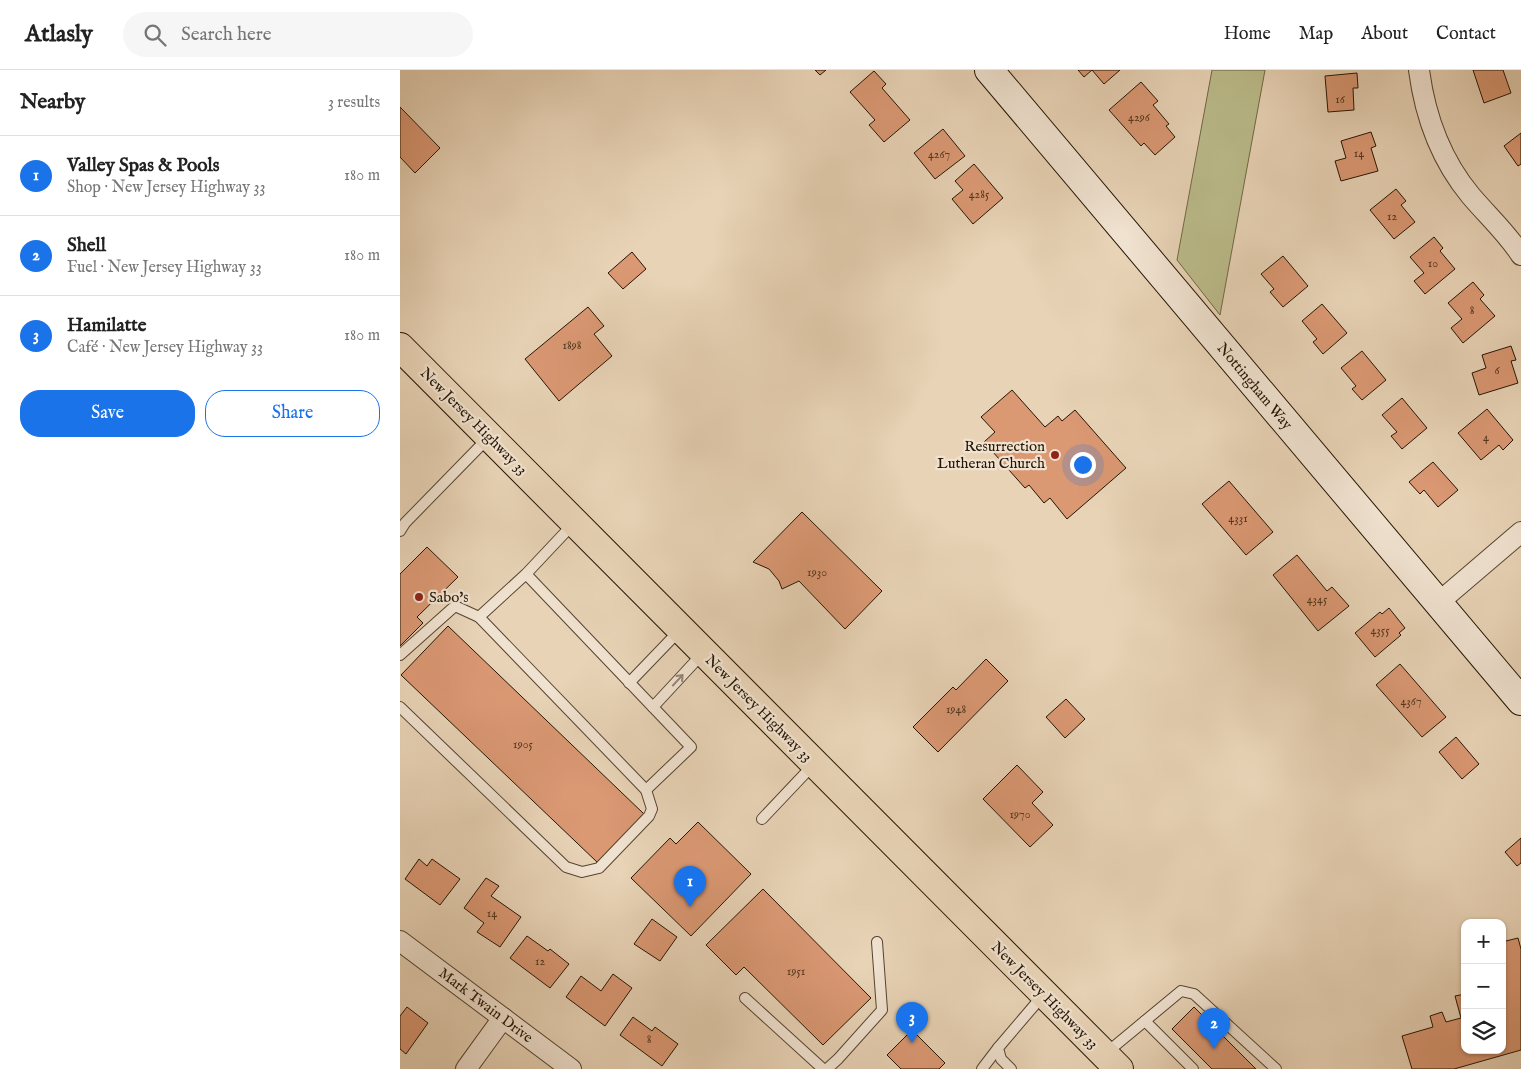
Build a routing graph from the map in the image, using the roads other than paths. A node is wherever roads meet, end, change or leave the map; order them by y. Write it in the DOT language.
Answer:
graph roads {
  1 [pos="989,70"];
  2 [pos="1418,70"];
  3 [pos="1520,251"];
  4 [pos="400,347"];
  5 [pos="490,437"];
  6 [pos="575,523"];
  7 [pos="400,531"];
  8 [pos="1521,532"];
  9 [pos="526,574"];
  10 [pos="1438,603"];
  11 [pos="479,617"];
  12 [pos="681,629"];
  13 [pos="704,652"];
  14 [pos="400,655"];
  15 [pos="630,683"];
  16 [pos="1521,701"];
  17 [pos="400,707"];
  18 [pos="653,707"];
  19 [pos="815,763"];
  20 [pos="646,790"];
  21 [pos="762,819"];
  22 [pos="400,941"];
  23 [pos="877,942"];
  24 [pos="1044,994"];
  25 [pos="745,998"];
  26 [pos="503,1018"];
  27 [pos="1144,1021"];
  28 [pos="998,1048"];
  29 [pos="1111,1062"];
  30 [pos="466,1069"];
  31 [pos="571,1069"];
  32 [pos="823,1069"];
  33 [pos="827,1069"];
  34 [pos="982,1069"];
  35 [pos="1011,1069"];
  36 [pos="1193,1069"];
  37 [pos="1276,1069"];
  1 -- 10 [label="street, Nottingham Way"];
  2 -- 3 [label="street"];
  4 -- 5 [label="main road, New Jersey Highway 33"];
  5 -- 6 [label="main road, New Jersey Highway 33"];
  5 -- 7 [label="lane"];
  6 -- 9 [label="lane"];
  6 -- 12 [label="main road, New Jersey Highway 33"];
  8 -- 10 [label="street"];
  9 -- 11 [label="lane"];
  9 -- 15 [label="lane"];
  10 -- 16 [label="street, Nottingham Way"];
  11 -- 14 [label="lane"];
  11 -- 20 [label="lane"];
  12 -- 13 [label="main road, New Jersey Highway 33"];
  12 -- 15 [label="lane"];
  18 -- 13 [label="lane, one-way"];
  13 -- 19 [label="main road, New Jersey Highway 33"];
  15 -- 18 [label="lane"];
  17 -- 20 [label="lane"];
  18 -- 20 [label="lane"];
  19 -- 21 [label="lane"];
  19 -- 24 [label="main road, New Jersey Highway 33"];
  22 -- 26 [label="street, Mark Twain Drive"];
  23 -- 33 [label="lane"];
  24 -- 28 [label="lane"];
  24 -- 29 [label="main road, New Jersey Highway 33"];
  25 -- 32 [label="lane"];
  26 -- 30 [label="street"];
  26 -- 31 [label="street, Mark Twain Drive"];
  27 -- 29 [label="lane"];
  27 -- 36 [label="lane"];
  27 -- 37 [label="lane"];
  28 -- 34 [label="lane"];
  28 -- 35 [label="lane"];
}
